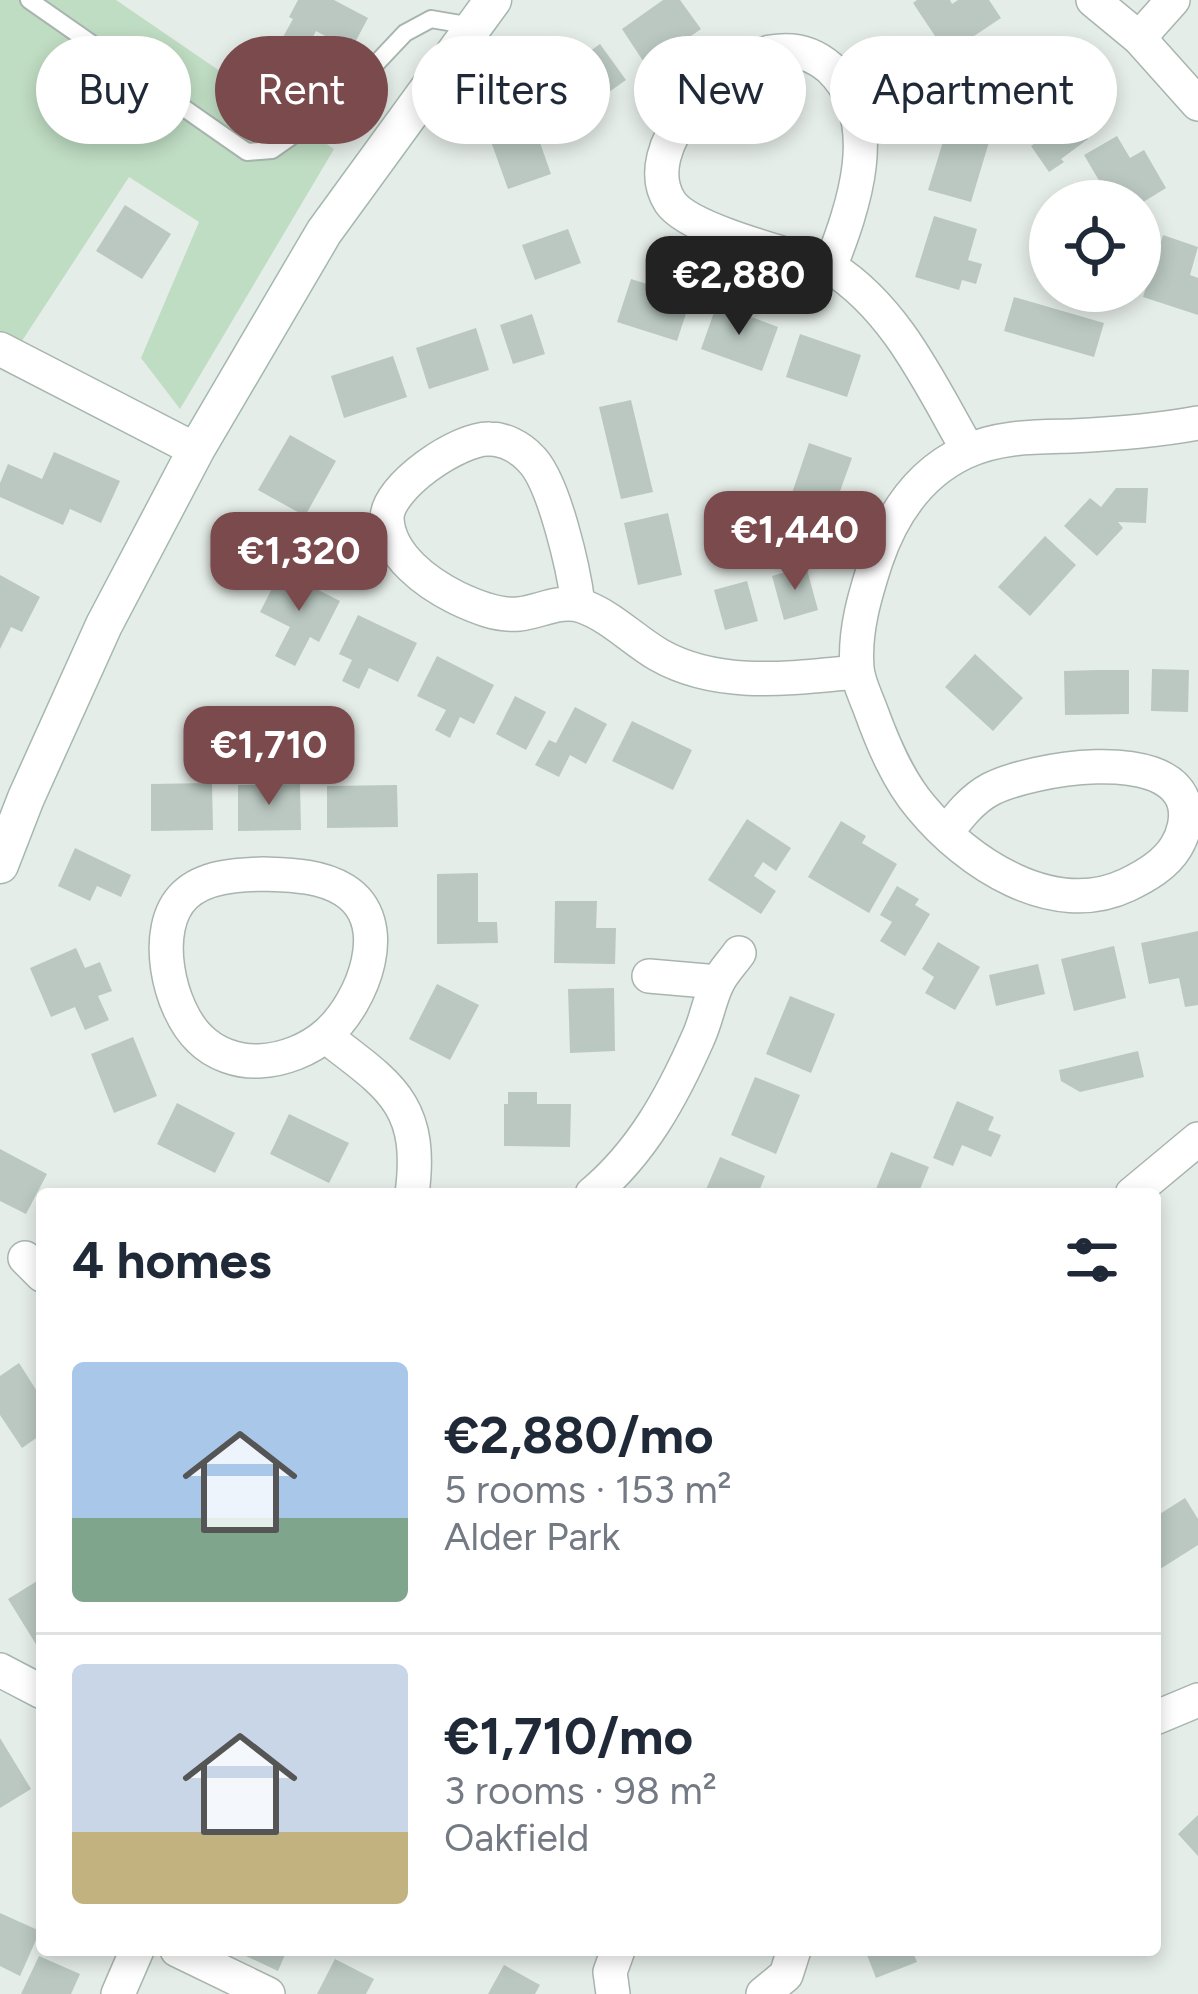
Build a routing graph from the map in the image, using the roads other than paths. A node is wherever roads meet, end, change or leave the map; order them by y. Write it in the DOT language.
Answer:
graph roads {
  1 [pos="29,0"];
  2 [pos="1093,0"];
  3 [pos="1173,0"];
  4 [pos="483,13"];
  5 [pos="1139,38"];
  6 [pos="1198,104"];
  7 [pos="830,267"];
  8 [pos="0,350"];
  9 [pos="1198,422"];
  10 [pos="196,450"];
  11 [pos="968,450"];
  12 [pos="578,604"];
  13 [pos="857,672"];
  14 [pos="946,833"];
  15 [pos="1189,847"];
  16 [pos="0,865"];
  17 [pos="739,953"];
  18 [pos="649,976"];
  19 [pos="718,982"];
  20 [pos="326,1036"];
  21 [pos="1198,1138"];
  22 [pos="412,1188"];
  23 [pos="599,1188"];
  24 [pos="1139,1188"];
  25 [pos="0,1670"];
  26 [pos="36,1689"];
  27 [pos="1198,1700"];
  28 [pos="1161,1715"];
  29 [pos="134,1956"];
  30 [pos="190,1956"];
  31 [pos="616,1956"];
  32 [pos="792,1956"];
  33 [pos="118,1994"];
  34 [pos="268,1994"];
  35 [pos="613,1994"];
  36 [pos="763,1994"];
  1 -- 4 [label="lane"];
  2 -- 5 [label="street"];
  3 -- 5 [label="street"];
  4 -- 10 [label="main road"];
  5 -- 6 [label="street"];
  7 -- 7 [label="street"];
  7 -- 11 [label="street"];
  8 -- 10 [label="street"];
  9 -- 11 [label="street"];
  10 -- 16 [label="main road"];
  11 -- 13 [label="street"];
  12 -- 12 [label="street"];
  12 -- 13 [label="street"];
  13 -- 14 [label="street"];
  14 -- 15 [label="street"];
  14 -- 15 [label="street"];
  17 -- 19 [label="street"];
  18 -- 19 [label="street"];
  19 -- 23 [label="street"];
  20 -- 20 [label="street"];
  20 -- 22 [label="street"];
  21 -- 24 [label="street"];
  25 -- 26 [label="street"];
  27 -- 28 [label="street"];
  29 -- 33 [label="street"];
  30 -- 34 [label="street"];
  31 -- 35 [label="street"];
  32 -- 36 [label="street"];
}
